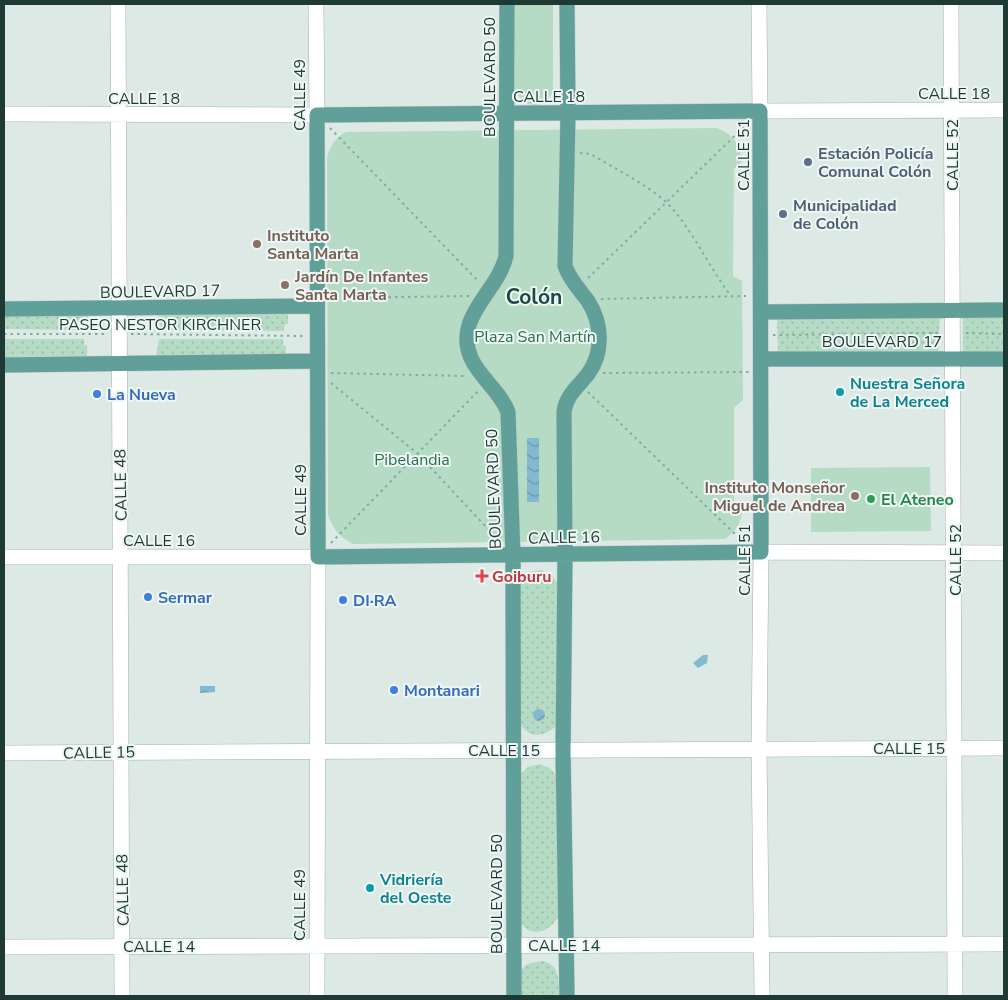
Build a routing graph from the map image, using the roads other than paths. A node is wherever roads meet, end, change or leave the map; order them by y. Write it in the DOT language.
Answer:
graph roads {
  1 [pos="118,4"];
  2 [pos="316,4"];
  3 [pos="507,4"];
  4 [pos="567,4"];
  5 [pos="759,4"];
  6 [pos="952,4"];
  7 [pos="1004,110"];
  8 [pos="760,111"];
  9 [pos="952,111"];
  10 [pos="507,113"];
  11 [pos="568,113"];
  12 [pos="4,114"];
  13 [pos="317,115"];
  14 [pos="118,116"];
  15 [pos="317,302"];
  16 [pos="4,309"];
  17 [pos="119,309"];
  18 [pos="953,310"];
  19 [pos="1004,310"];
  20 [pos="761,312"];
  21 [pos="951,358"];
  22 [pos="1004,359"];
  23 [pos="4,364"];
  24 [pos="118,364"];
  25 [pos="761,365"];
  26 [pos="317,367"];
  27 [pos="761,552"];
  28 [pos="955,552"];
  29 [pos="1004,553"];
  30 [pos="565,555"];
  31 [pos="513,556"];
  32 [pos="4,557"];
  33 [pos="318,557"];
  34 [pos="121,558"];
  35 [pos="759,748"];
  36 [pos="955,748"];
  37 [pos="1004,748"];
  38 [pos="512,750"];
  39 [pos="120,751"];
  40 [pos="563,751"];
  41 [pos="318,752"];
  42 [pos="4,753"];
  43 [pos="955,944"];
  44 [pos="1004,944"];
  45 [pos="567,945"];
  46 [pos="762,945"];
  47 [pos="123,946"];
  48 [pos="317,946"];
  49 [pos="514,946"];
  50 [pos="4,947"];
  51 [pos="122,996"];
  52 [pos="317,996"];
  53 [pos="514,996"];
  54 [pos="567,996"];
  55 [pos="762,996"];
  56 [pos="955,996"];
  1 -- 14 [label="street, CALLE 48"];
  2 -- 13 [label="street, CALLE 49"];
  3 -- 10 [label="main road, BOULEVARD 50"];
  4 -- 11 [label="main road"];
  5 -- 8 [label="street, CALLE 51"];
  6 -- 9 [label="street, CALLE 52"];
  7 -- 9 [label="street, CALLE 18"];
  8 -- 9 [label="street, CALLE 18"];
  8 -- 11 [label="main road, CALLE 18"];
  8 -- 20 [label="main road, CALLE 51"];
  9 -- 18 [label="street, CALLE 52"];
  10 -- 11 [label="main road, CALLE 18"];
  10 -- 13 [label="main road, CALLE 18"];
  10 -- 31 [label="main road, BOULEVARD 50"];
  11 -- 30 [label="main road"];
  12 -- 14 [label="street, CALLE 18"];
  13 -- 14 [label="street, CALLE 18"];
  13 -- 15 [label="main road, CALLE 49"];
  14 -- 17 [label="street, CALLE 48"];
  15 -- 17 [label="main road, BOULEVARD 17"];
  15 -- 26 [label="main road, CALLE 49"];
  16 -- 17 [label="main road, BOULEVARD 17"];
  17 -- 24 [label="street, CALLE 48"];
  18 -- 19 [label="main road, BOULEVARD 17"];
  18 -- 20 [label="main road, BOULEVARD 17"];
  18 -- 21 [label="street, CALLE 52"];
  20 -- 25 [label="main road, CALLE 51"];
  21 -- 22 [label="main road, BOULEVARD 17"];
  21 -- 25 [label="main road, BOULEVARD 17"];
  21 -- 28 [label="street, CALLE 52"];
  23 -- 24 [label="main road"];
  24 -- 26 [label="main road"];
  24 -- 34 [label="street, CALLE 48"];
  25 -- 27 [label="main road, CALLE 51"];
  26 -- 33 [label="main road, CALLE 49"];
  27 -- 28 [label="street, CALLE 16"];
  27 -- 30 [label="main road, CALLE 16"];
  27 -- 35 [label="street, CALLE 51"];
  28 -- 29 [label="street, CALLE 16"];
  28 -- 36 [label="street, CALLE 52"];
  30 -- 31 [label="main road, CALLE 16"];
  30 -- 40 [label="main road"];
  31 -- 33 [label="main road, CALLE 16"];
  31 -- 38 [label="main road, BOULEVARD 50"];
  32 -- 34 [label="street, CALLE 16"];
  33 -- 34 [label="street, CALLE 16"];
  33 -- 41 [label="street, CALLE 49"];
  34 -- 39 [label="street, CALLE 48"];
  35 -- 36 [label="street, CALLE 15"];
  35 -- 40 [label="street, CALLE 15"];
  35 -- 46 [label="street, CALLE 51"];
  36 -- 37 [label="street, CALLE 15"];
  36 -- 43 [label="street, CALLE 52"];
  38 -- 40 [label="street, CALLE 15"];
  38 -- 41 [label="street, CALLE 15"];
  38 -- 49 [label="main road, BOULEVARD 50"];
  39 -- 41 [label="street, CALLE 15"];
  39 -- 42 [label="street, CALLE 15"];
  39 -- 47 [label="street, CALLE 48"];
  40 -- 45 [label="main road"];
  41 -- 48 [label="street, CALLE 49"];
  43 -- 44 [label="street, CALLE 14"];
  43 -- 46 [label="street, CALLE 14"];
  43 -- 56 [label="street, CALLE 52"];
  45 -- 46 [label="street, CALLE 14"];
  45 -- 49 [label="street, CALLE 14"];
  45 -- 54 [label="main road"];
  46 -- 55 [label="street, CALLE 51"];
  47 -- 48 [label="street, CALLE 14"];
  47 -- 50 [label="street, CALLE 14"];
  47 -- 51 [label="street, CALLE 48"];
  48 -- 49 [label="street, CALLE 14"];
  48 -- 52 [label="street, CALLE 49"];
  49 -- 53 [label="main road, BOULEVARD 50"];
}
